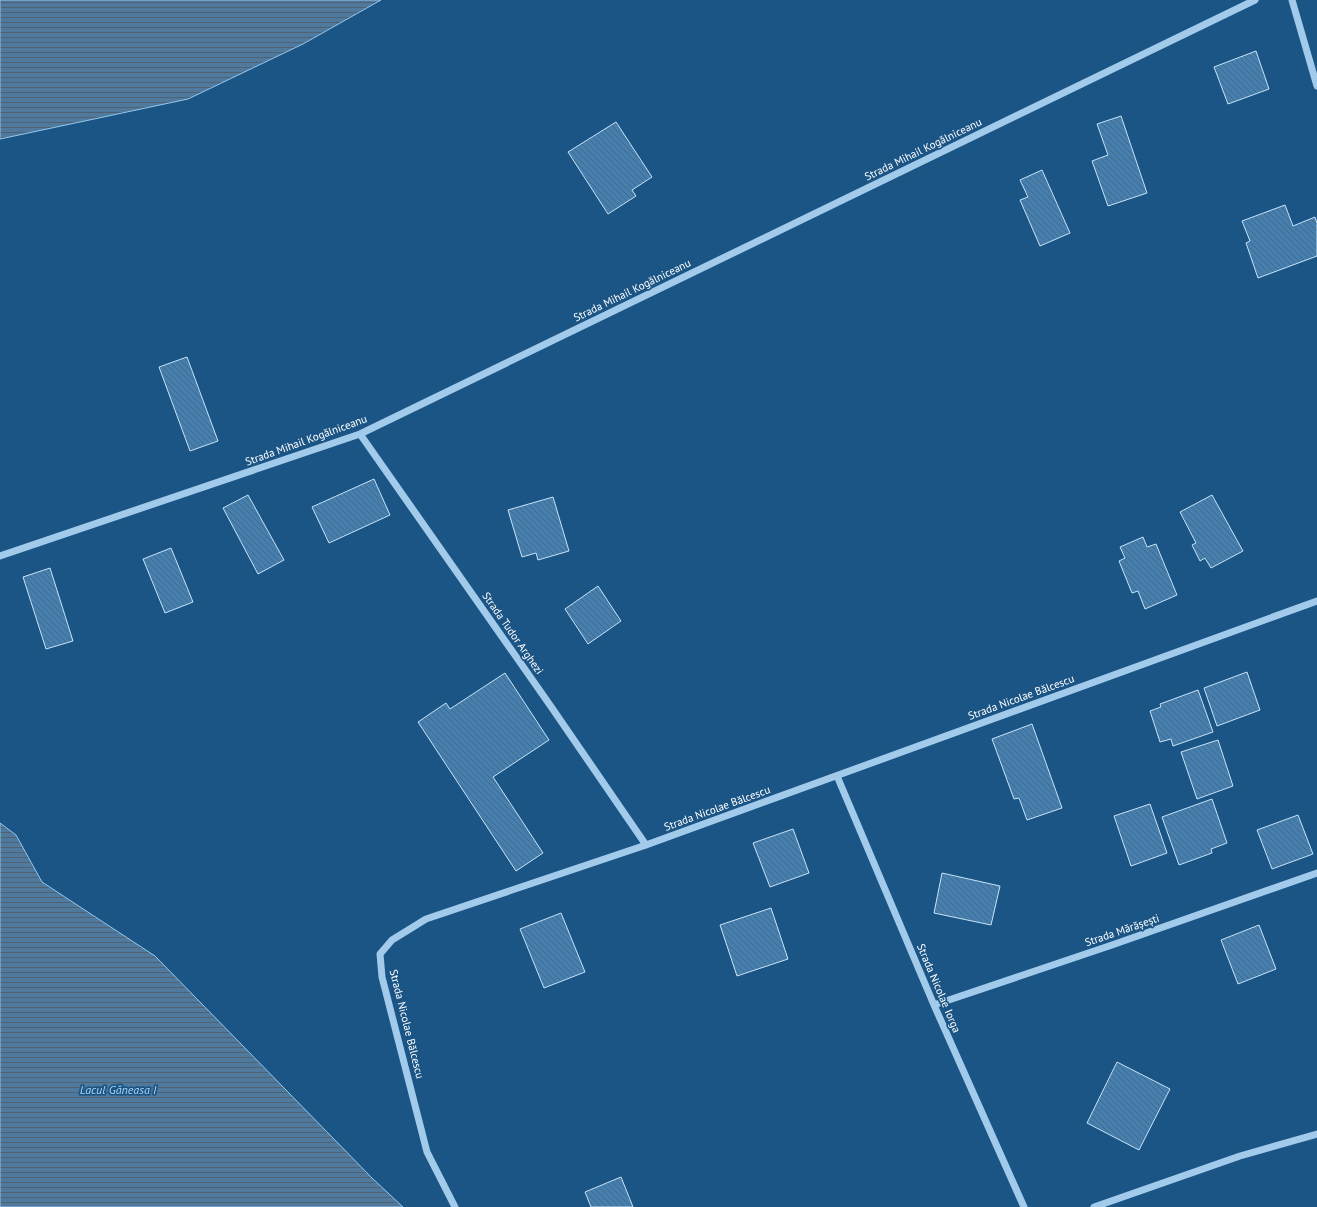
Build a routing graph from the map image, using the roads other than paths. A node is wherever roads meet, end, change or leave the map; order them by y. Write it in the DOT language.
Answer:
graph roads {
  1 [pos="1255,0"];
  2 [pos="1292,0"];
  3 [pos="1317,86"];
  4 [pos="360,434"];
  5 [pos="0,556"];
  6 [pos="1317,601"];
  7 [pos="837,776"];
  8 [pos="646,845"];
  9 [pos="1317,873"];
  10 [pos="934,1006"];
  11 [pos="1317,1134"];
  12 [pos="455,1207"];
  13 [pos="1024,1207"];
  14 [pos="1094,1207"];
  1 -- 4 [label="street, Strada Mihail Kogălniceanu"];
  2 -- 3 [label="street"];
  4 -- 5 [label="street, Strada Mihail Kogălniceanu"];
  4 -- 8 [label="street, Strada Tudor Arghezi"];
  6 -- 7 [label="street, Strada Nicolae Bălcescu"];
  7 -- 8 [label="street, Strada Nicolae Bălcescu"];
  7 -- 10 [label="street, Strada Nicolae Iorga"];
  8 -- 12 [label="street, Strada Nicolae Bălcescu"];
  9 -- 10 [label="street, Strada Mărășești"];
  10 -- 13 [label="street, Strada Nicolae Iorga"];
  11 -- 14 [label="street"];
}
